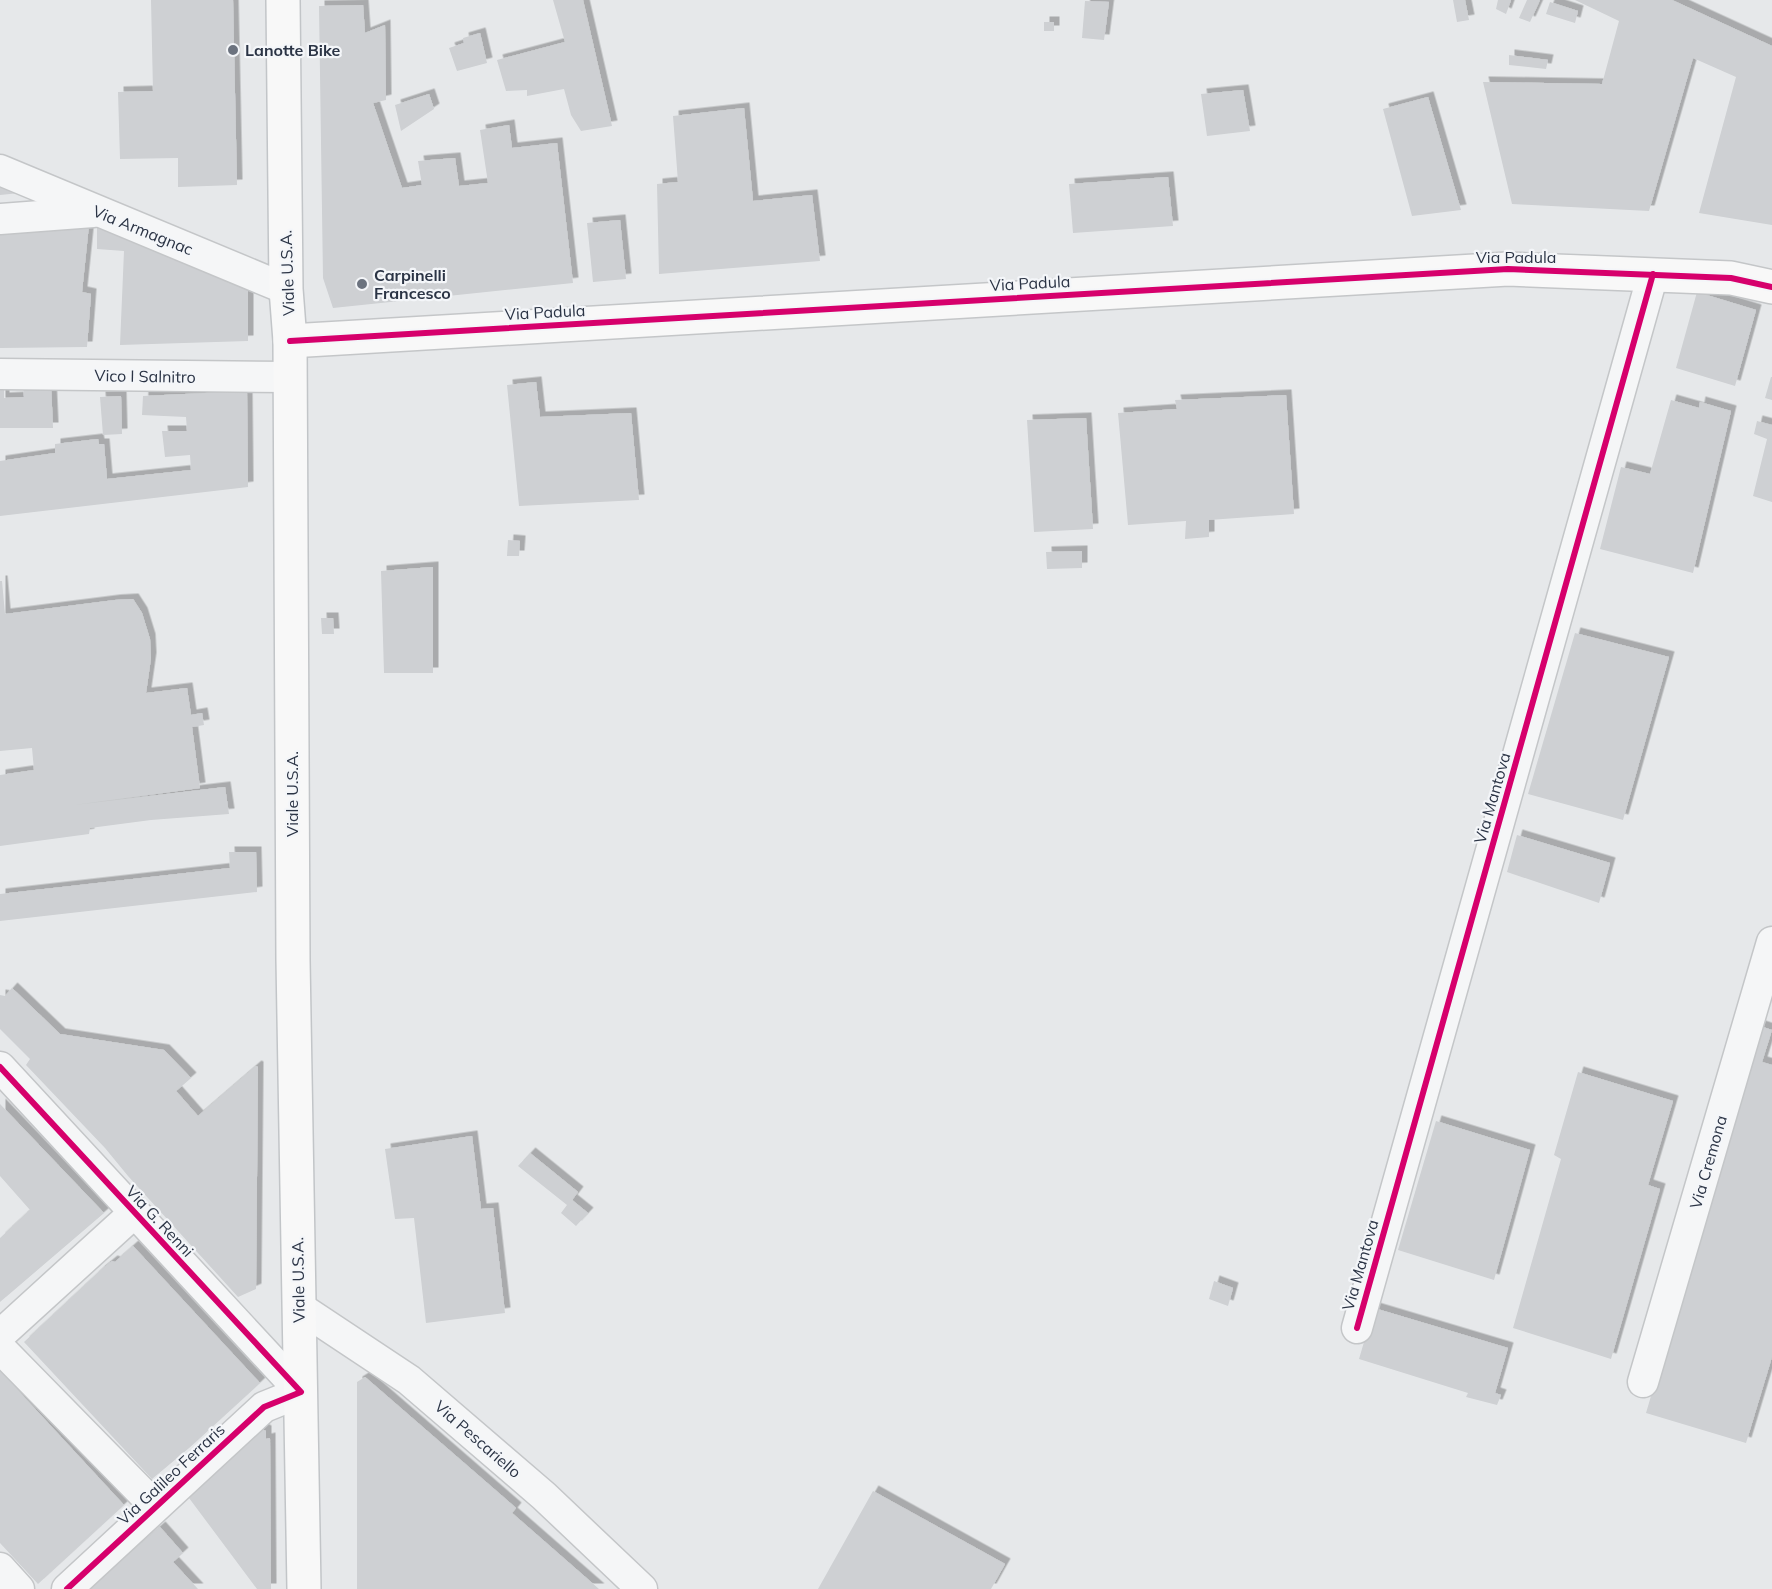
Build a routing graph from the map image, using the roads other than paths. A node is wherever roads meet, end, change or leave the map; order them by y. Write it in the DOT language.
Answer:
graph roads {
  1 [pos="283,0"];
  2 [pos="0,170"];
  3 [pos="99,212"];
  4 [pos="0,219"];
  5 [pos="1653,274"];
  6 [pos="1772,287"];
  7 [pos="286,289"];
  8 [pos="290,341"];
  9 [pos="0,374"];
  10 [pos="289,377"];
  11 [pos="1772,942"];
  12 [pos="0,1067"];
  13 [pos="134,1213"];
  14 [pos="299,1307"];
  15 [pos="1357,1328"];
  16 [pos="0,1335"];
  17 [pos="0,1347"];
  18 [pos="1643,1382"];
  19 [pos="301,1392"];
  20 [pos="155,1506"];
  21 [pos="0,1568"];
  22 [pos="19,1589"];
  23 [pos="67,1589"];
  24 [pos="304,1589"];
  25 [pos="642,1589"];
  1 -- 7 [label="main road, Viale U.S.A."];
  2 -- 3 [label="street, Via Armagnac"];
  3 -- 4 [label="street"];
  3 -- 7 [label="street, Via Armagnac"];
  5 -- 6 [label="main road, Via Padula"];
  5 -- 8 [label="main road, Via Padula"];
  5 -- 15 [label="street, Via Mantova"];
  7 -- 8 [label="main road, Viale U.S.A."];
  8 -- 10 [label="main road, Viale U.S.A."];
  9 -- 10 [label="street, Vico I Salnitro"];
  10 -- 14 [label="main road, Viale U.S.A."];
  11 -- 18 [label="street, Via Cremona"];
  12 -- 13 [label="street, Via G. Renni"];
  13 -- 16 [label="street"];
  13 -- 19 [label="street, Via G. Renni"];
  14 -- 19 [label="main road, Viale U.S.A."];
  14 -- 25 [label="street, Via Pescariello"];
  17 -- 20 [label="street"];
  19 -- 20 [label="street, Via Galileo Ferraris"];
  19 -- 24 [label="main road, Viale U.S.A."];
  20 -- 23 [label="street, Via Galileo Ferraris"];
  21 -- 22 [label="street"];
}
